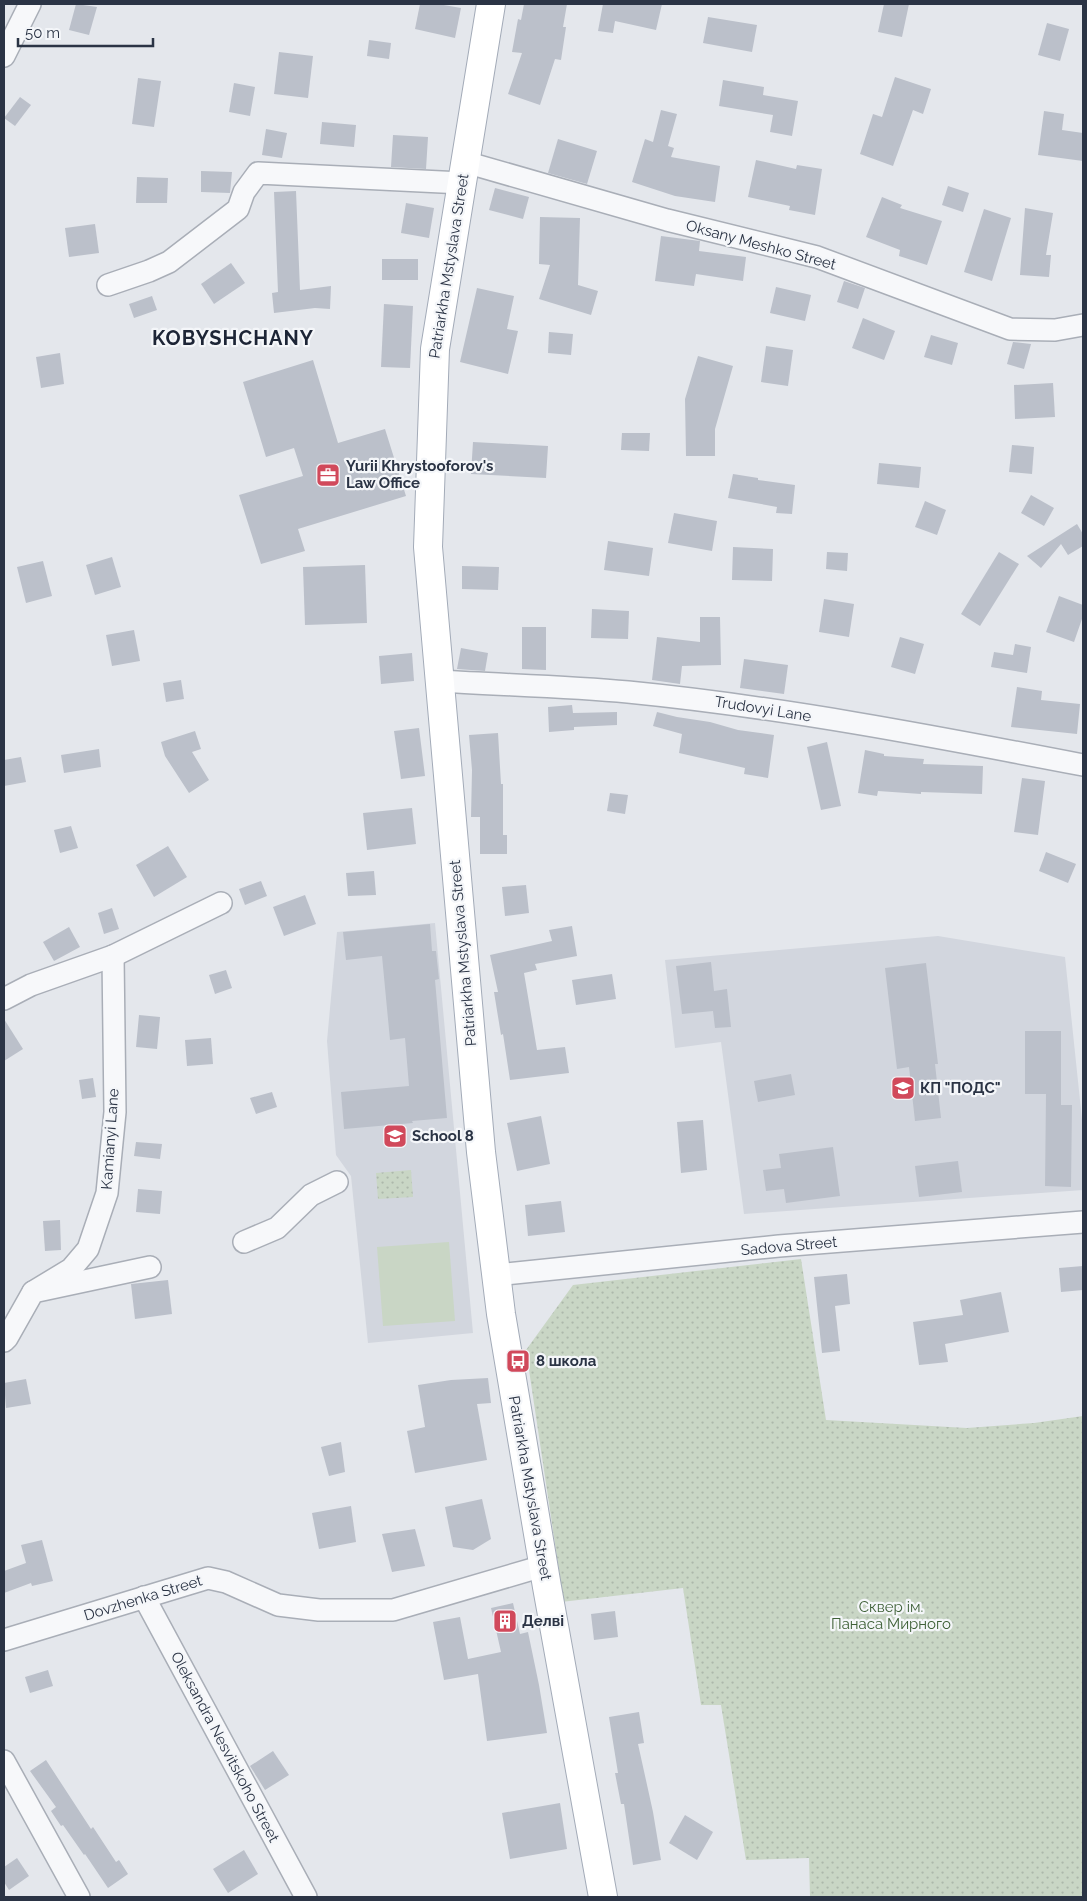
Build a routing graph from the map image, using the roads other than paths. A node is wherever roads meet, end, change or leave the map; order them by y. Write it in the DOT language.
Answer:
graph roads {
  1 [pos="30,4"];
  2 [pos="490,4"];
  3 [pos="4,56"];
  4 [pos="463,173"];
  5 [pos="108,285"];
  6 [pos="1083,325"];
  7 [pos="440,681"];
  8 [pos="1083,765"];
  9 [pos="221,903"];
  10 [pos="112,956"];
  11 [pos="4,999"];
  12 [pos="337,1182"];
  13 [pos="1083,1222"];
  14 [pos="244,1242"];
  15 [pos="150,1267"];
  16 [pos="496,1275"];
  17 [pos="33,1292"];
  18 [pos="4,1341"];
  19 [pos="543,1566"];
  20 [pos="144,1597"];
  21 [pos="4,1640"];
  22 [pos="4,1761"];
  23 [pos="79,1897"];
  24 [pos="306,1897"];
  25 [pos="603,1897"];
  1 -- 3 [label="street"];
  2 -- 4 [label="main road, Patriarkha Mstyslava Street"];
  4 -- 5 [label="street, Oksany Meshko Street"];
  4 -- 6 [label="street, Oksany Meshko Street"];
  4 -- 7 [label="main road, Patriarkha Mstyslava Street"];
  7 -- 8 [label="street, Trudovyi Lane"];
  7 -- 16 [label="main road, Patriarkha Mstyslava Street"];
  9 -- 10 [label="street"];
  10 -- 11 [label="street"];
  10 -- 17 [label="street, Kamianyi Lane"];
  12 -- 14 [label="street"];
  13 -- 16 [label="street, Sadova Street"];
  15 -- 17 [label="street"];
  16 -- 19 [label="main road, Patriarkha Mstyslava Street"];
  17 -- 18 [label="street"];
  19 -- 20 [label="street, Dovzhenka Street"];
  19 -- 25 [label="main road, Patriarkha Mstyslava Street"];
  20 -- 21 [label="street, Dovzhenka Street"];
  20 -- 24 [label="street, Oleksandra Nesvitskoho Street"];
  22 -- 23 [label="street"];
}
